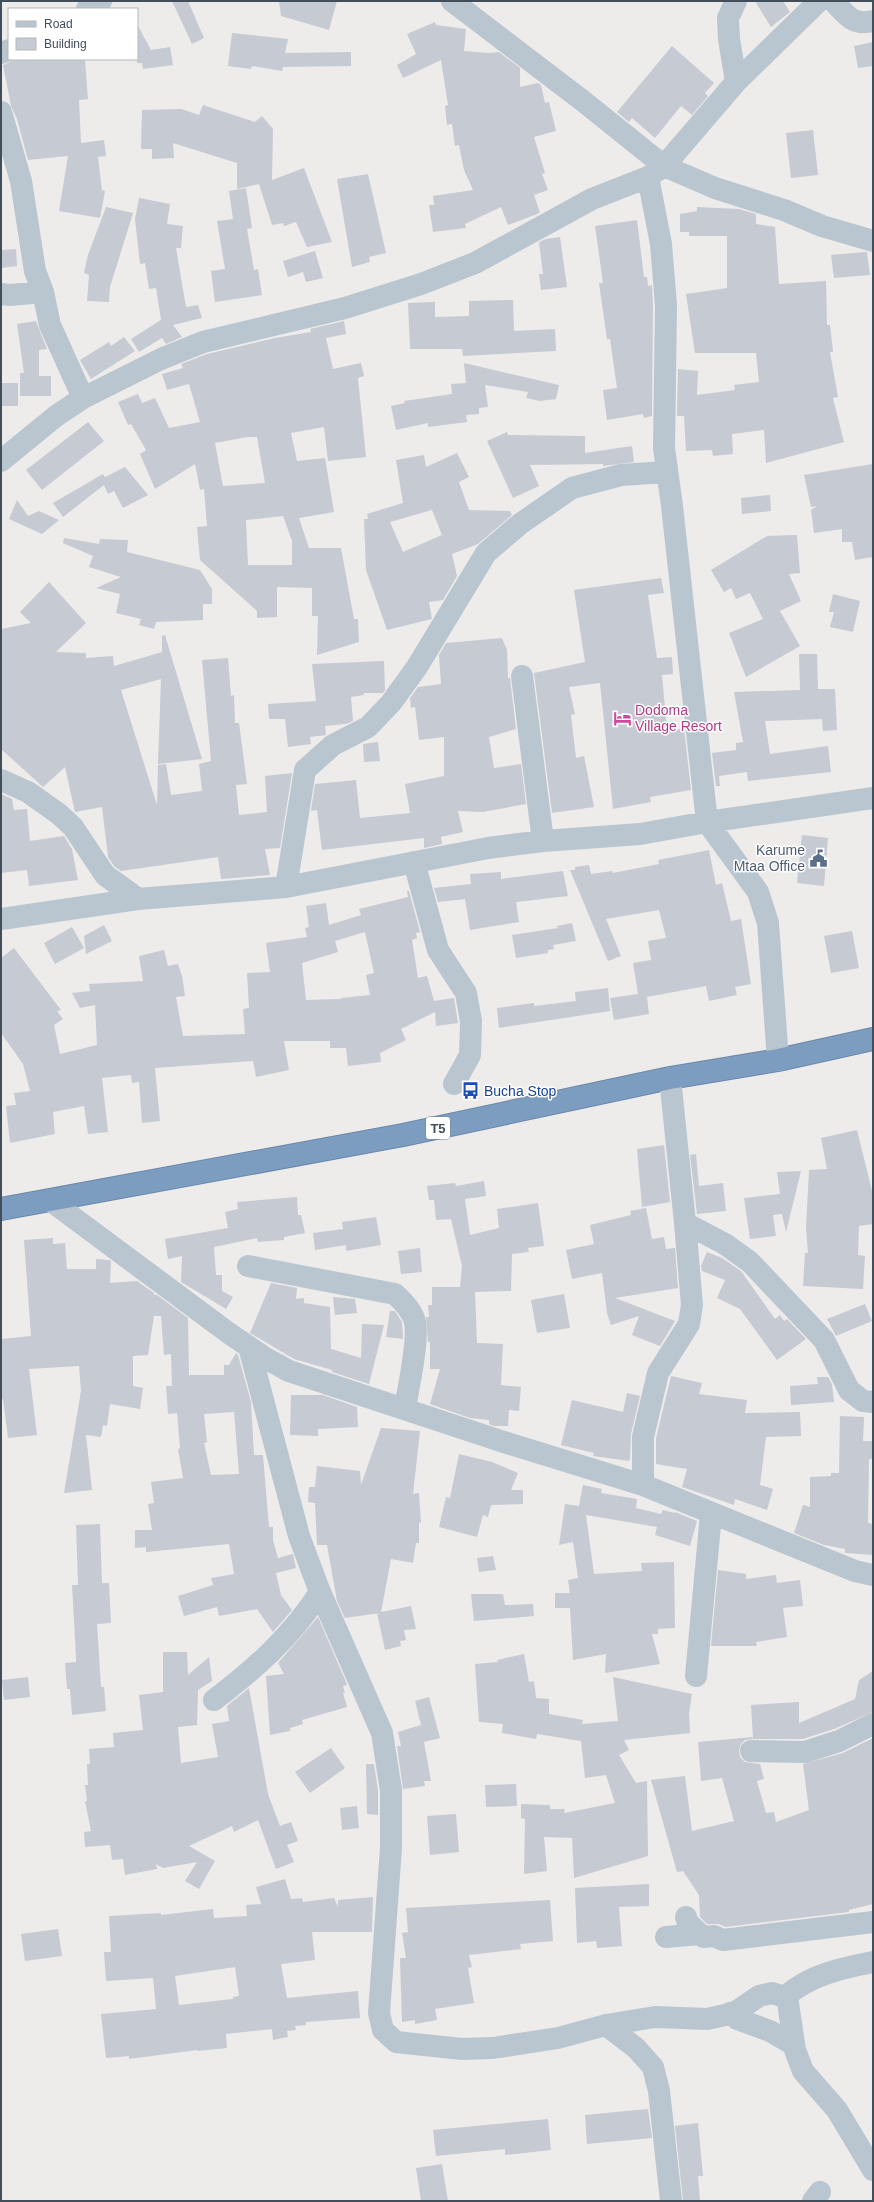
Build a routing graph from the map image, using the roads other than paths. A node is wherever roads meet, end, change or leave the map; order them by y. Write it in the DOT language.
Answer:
graph roads {
  1 [pos="100,1"];
  2 [pos="452,1"];
  3 [pos="736,1"];
  4 [pos="819,1"];
  5 [pos="833,1"];
  6 [pos="89,8"];
  7 [pos="873,21"];
  8 [pos="736,82"];
  9 [pos="1,112"];
  10 [pos="656,172"];
  11 [pos="873,241"];
  12 [pos="43,292"];
  13 [pos="1,294"];
  14 [pos="83,398"];
  15 [pos="1,461"];
  16 [pos="666,472"];
  17 [pos="522,676"];
  18 [pos="1,780"];
  19 [pos="873,798"];
  20 [pos="707,822"];
  21 [pos="543,841"];
  22 [pos="414,862"];
  23 [pos="286,887"];
  24 [pos="138,899"];
  25 [pos="1,919"];
  26 [pos="873,1039"];
  27 [pos="778,1060"];
  28 [pos="670,1078"];
  29 [pos="454,1084"];
  30 [pos="51,1201"];
  31 [pos="1,1209"];
  32 [pos="685,1223"];
  33 [pos="248,1266"];
  34 [pos="249,1347"];
  35 [pos="873,1402"];
  36 [pos="405,1409"];
  37 [pos="643,1485"];
  38 [pos="711,1514"];
  39 [pos="873,1575"];
  40 [pos="320,1592"];
  41 [pos="696,1676"];
  42 [pos="214,1700"];
  43 [pos="873,1724"];
  44 [pos="751,1751"];
  45 [pos="686,1917"];
  46 [pos="873,1922"];
  47 [pos="699,1934"];
  48 [pos="666,1937"];
  49 [pos="873,1962"];
  50 [pos="785,1997"];
  51 [pos="730,2013"];
  52 [pos="606,2025"];
  53 [pos="794,2045"];
  54 [pos="873,2170"];
  55 [pos="670,2201"];
  1 -- 6 [label="street"];
  2 -- 10 [label="street"];
  3 -- 8 [label="street"];
  4 -- 8 [label="street"];
  5 -- 7 [label="street"];
  8 -- 10 [label="street"];
  9 -- 12 [label="street"];
  10 -- 11 [label="street"];
  10 -- 14 [label="street"];
  10 -- 16 [label="street"];
  12 -- 13 [label="street"];
  12 -- 14 [label="street"];
  14 -- 15 [label="street"];
  16 -- 20 [label="street"];
  16 -- 23 [label="street"];
  17 -- 21 [label="street"];
  18 -- 24 [label="street"];
  19 -- 20 [label="street"];
  20 -- 21 [label="street"];
  20 -- 27 [label="street"];
  21 -- 22 [label="street"];
  22 -- 23 [label="street"];
  22 -- 29 [label="street"];
  23 -- 24 [label="street"];
  24 -- 25 [label="street"];
  26 -- 27 [label="highway, T5"];
  27 -- 28 [label="highway, T5"];
  28 -- 30 [label="highway, T5"];
  28 -- 32 [label="street"];
  30 -- 31 [label="highway, T5"];
  30 -- 34 [label="street"];
  32 -- 35 [label="street"];
  32 -- 37 [label="street"];
  33 -- 36 [label="street"];
  34 -- 36 [label="street"];
  34 -- 40 [label="street"];
  36 -- 37 [label="street"];
  37 -- 38 [label="street"];
  38 -- 39 [label="street"];
  38 -- 41 [label="street"];
  40 -- 42 [label="street"];
  40 -- 52 [label="street"];
  43 -- 44 [label="street"];
  45 -- 47 [label="street"];
  46 -- 47 [label="street"];
  47 -- 48 [label="street"];
  49 -- 50 [label="street"];
  50 -- 51 [label="street"];
  50 -- 53 [label="street"];
  51 -- 52 [label="street"];
  51 -- 53 [label="street"];
  52 -- 55 [label="street"];
  53 -- 54 [label="street"];
}
